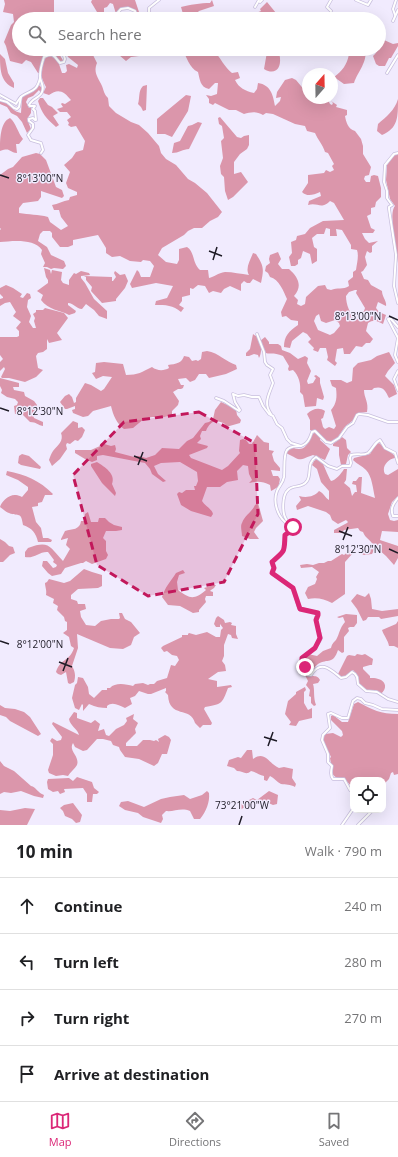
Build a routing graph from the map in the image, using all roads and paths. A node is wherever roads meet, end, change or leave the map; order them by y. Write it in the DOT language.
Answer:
graph roads {
  1 [pos="159,0"];
  2 [pos="331,0"];
  3 [pos="356,0"];
  4 [pos="371,0"];
  5 [pos="396,0"];
  6 [pos="261,1"];
  7 [pos="255,7"];
  8 [pos="398,10"];
  9 [pos="331,11"];
  10 [pos="118,12"];
  11 [pos="135,12"];
  12 [pos="149,12"];
  13 [pos="395,15"];
  14 [pos="393,21"];
  15 [pos="398,55"];
  16 [pos="46,56"];
  17 [pos="55,56"];
  18 [pos="64,56"];
  19 [pos="387,72"];
  20 [pos="40,77"];
  21 [pos="0,95"];
  22 [pos="21,97"];
  23 [pos="0,100"];
  24 [pos="41,153"];
  25 [pos="398,153"];
  26 [pos="398,303"];
  27 [pos="398,326"];
  28 [pos="257,334"];
  29 [pos="398,362"];
  30 [pos="398,371"];
  31 [pos="398,390"];
  32 [pos="216,398"];
  33 [pos="273,416"];
  34 [pos="398,422"];
  35 [pos="302,446"];
  36 [pos="398,463"];
  37 [pos="398,498"];
  38 [pos="398,516"];
  39 [pos="293,527"];
  40 [pos="398,702"];
  41 [pos="398,710"];
  42 [pos="350,790"];
  43 [pos="350,813"];
  44 [pos="370,813"];
  45 [pos="342,825"];
  46 [pos="358,825"];
  1 -- 12 [label="street"];
  2 -- 9 [label="street"];
  3 -- 4 [label="street"];
  5 -- 13 [label="street"];
  6 -- 7 [label="street"];
  8 -- 13 [label="street"];
  10 -- 11 [label="street"];
  13 -- 14 [label="street"];
  15 -- 19 [label="street"];
  16 -- 20 [label="street"];
  17 -- 18 [label="street"];
  20 -- 22 [label="street"];
  20 -- 24 [label="street"];
  21 -- 22 [label="street"];
  22 -- 23 [label="street"];
  25 -- 26 [label="street"];
  27 -- 29 [label="street"];
  28 -- 33 [label="street"];
  30 -- 31 [label="street"];
  32 -- 33 [label="street"];
  33 -- 35 [label="street"];
  34 -- 35 [label="street"];
  35 -- 39 [label="street"];
  36 -- 39 [label="street"];
  37 -- 38 [label="street"];
  39 -- 40 [label="street"];
  41 -- 42 [label="street"];
  43 -- 45 [label="street"];
  44 -- 46 [label="street"];
}
